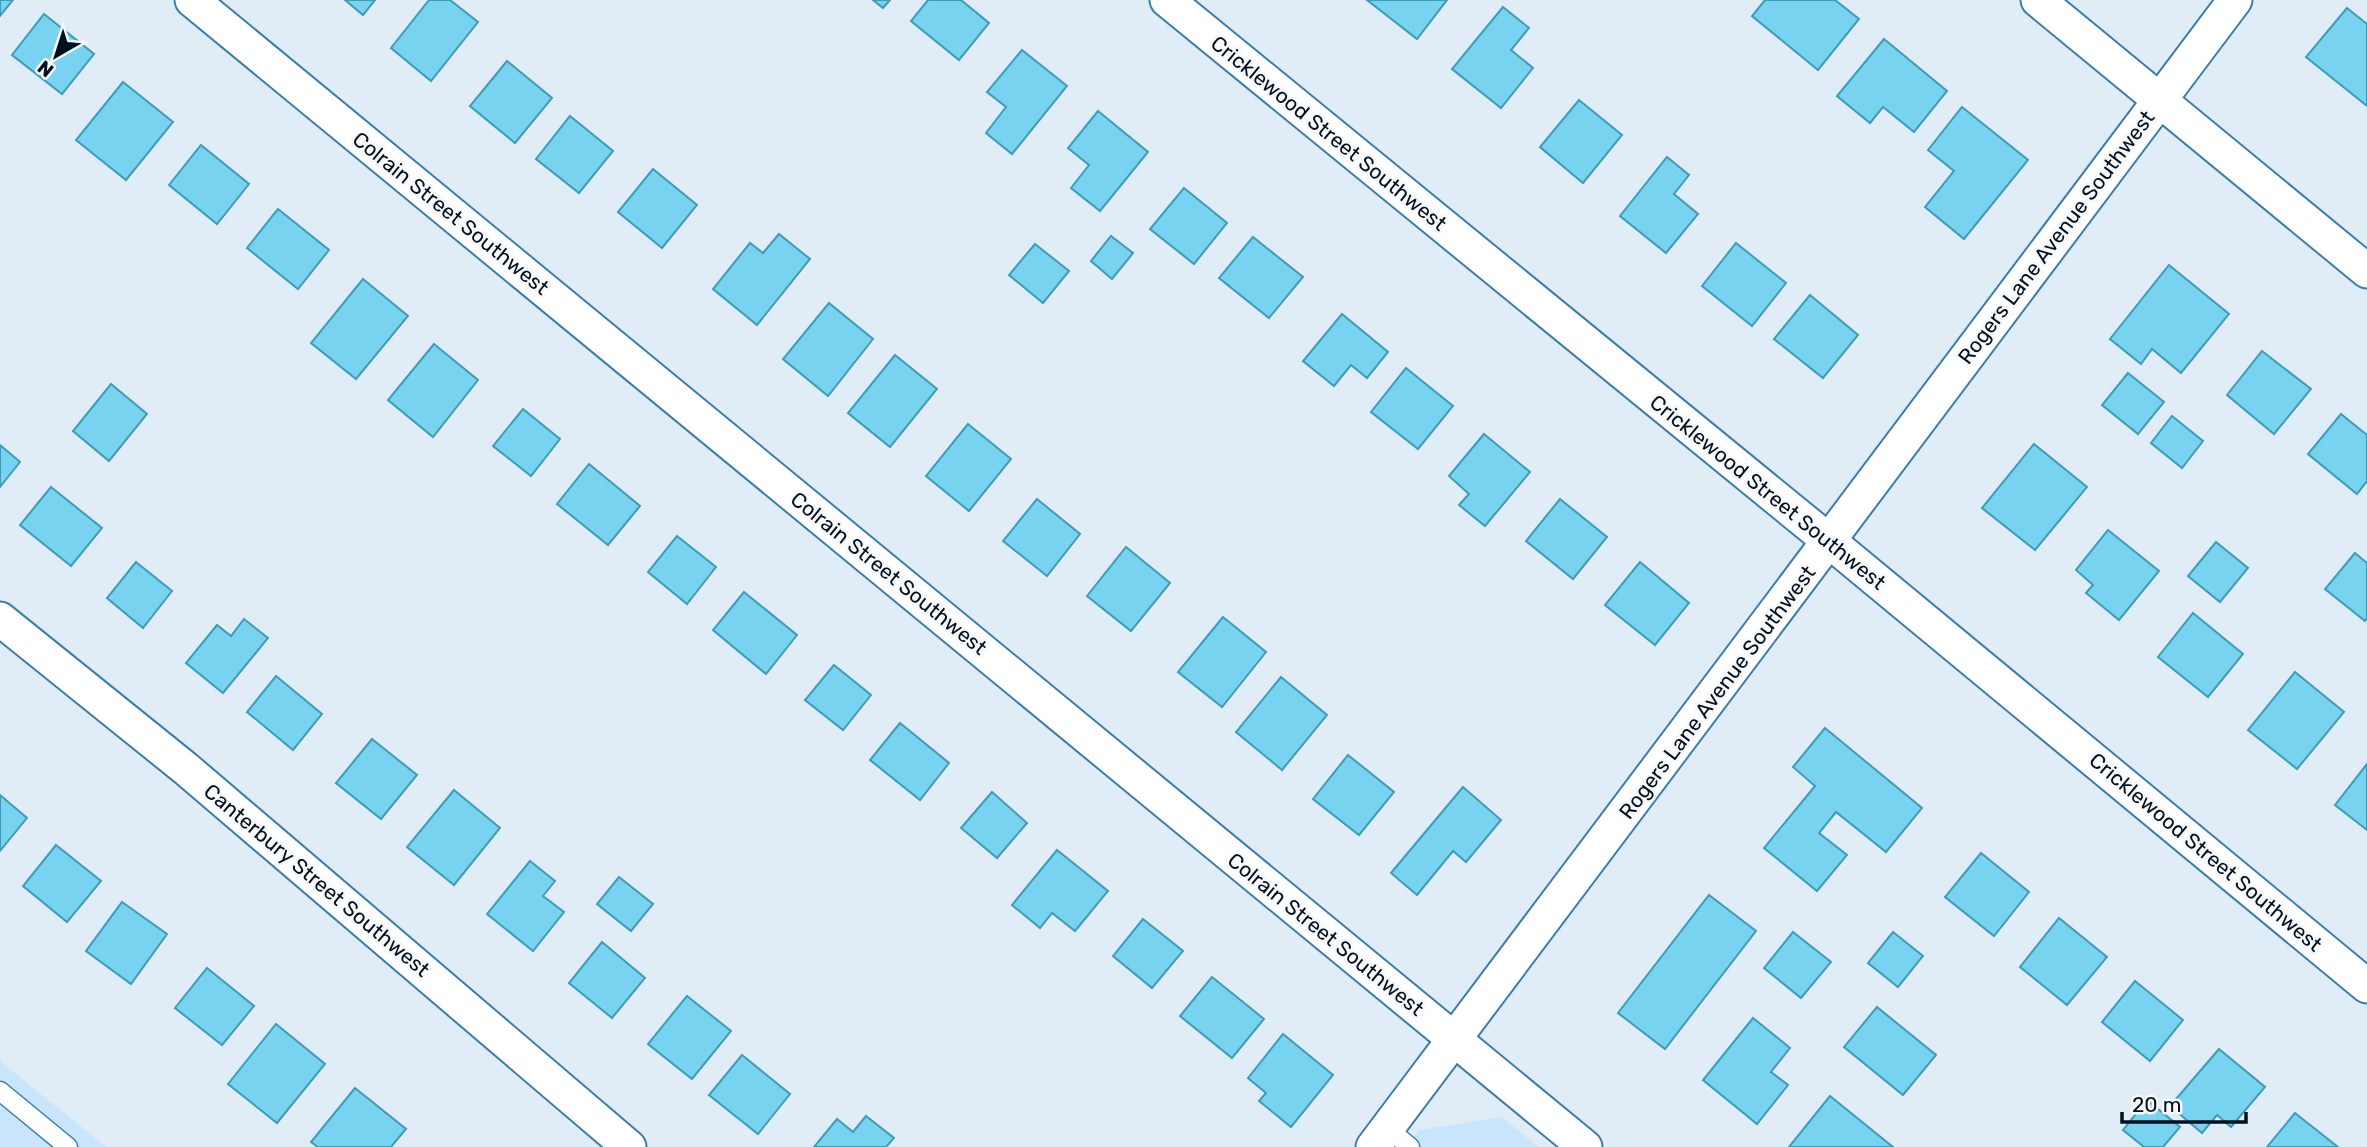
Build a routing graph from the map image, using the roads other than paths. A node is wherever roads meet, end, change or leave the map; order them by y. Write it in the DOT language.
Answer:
graph roads {
  1 [pos="192,0"];
  2 [pos="1167,0"];
  3 [pos="2038,0"];
  4 [pos="2235,0"];
  5 [pos="2159,100"];
  6 [pos="2367,271"];
  7 [pos="1829,541"];
  8 [pos="0,619"];
  9 [pos="2367,986"];
  10 [pos="1455,1040"];
  11 [pos="0,1091"];
  12 [pos="1390,1141"];
  13 [pos="68,1147"];
  14 [pos="629,1147"];
  15 [pos="1585,1147"];
  1 -- 10 [label="street, Colrain Street Southwest"];
  2 -- 7 [label="street, Cricklewood Street Southwest"];
  3 -- 5 [label="street"];
  4 -- 5 [label="street, Rogers Lane Avenue Southwest"];
  5 -- 6 [label="street"];
  5 -- 7 [label="street, Rogers Lane Avenue Southwest"];
  7 -- 9 [label="street, Cricklewood Street Southwest"];
  7 -- 10 [label="street, Rogers Lane Avenue Southwest"];
  8 -- 14 [label="street, Canterbury Street Southwest"];
  10 -- 12 [label="street, Rogers Lane Avenue Southwest"];
  10 -- 15 [label="street, Colrain Street Southwest"];
  11 -- 13 [label="lane"];
}
